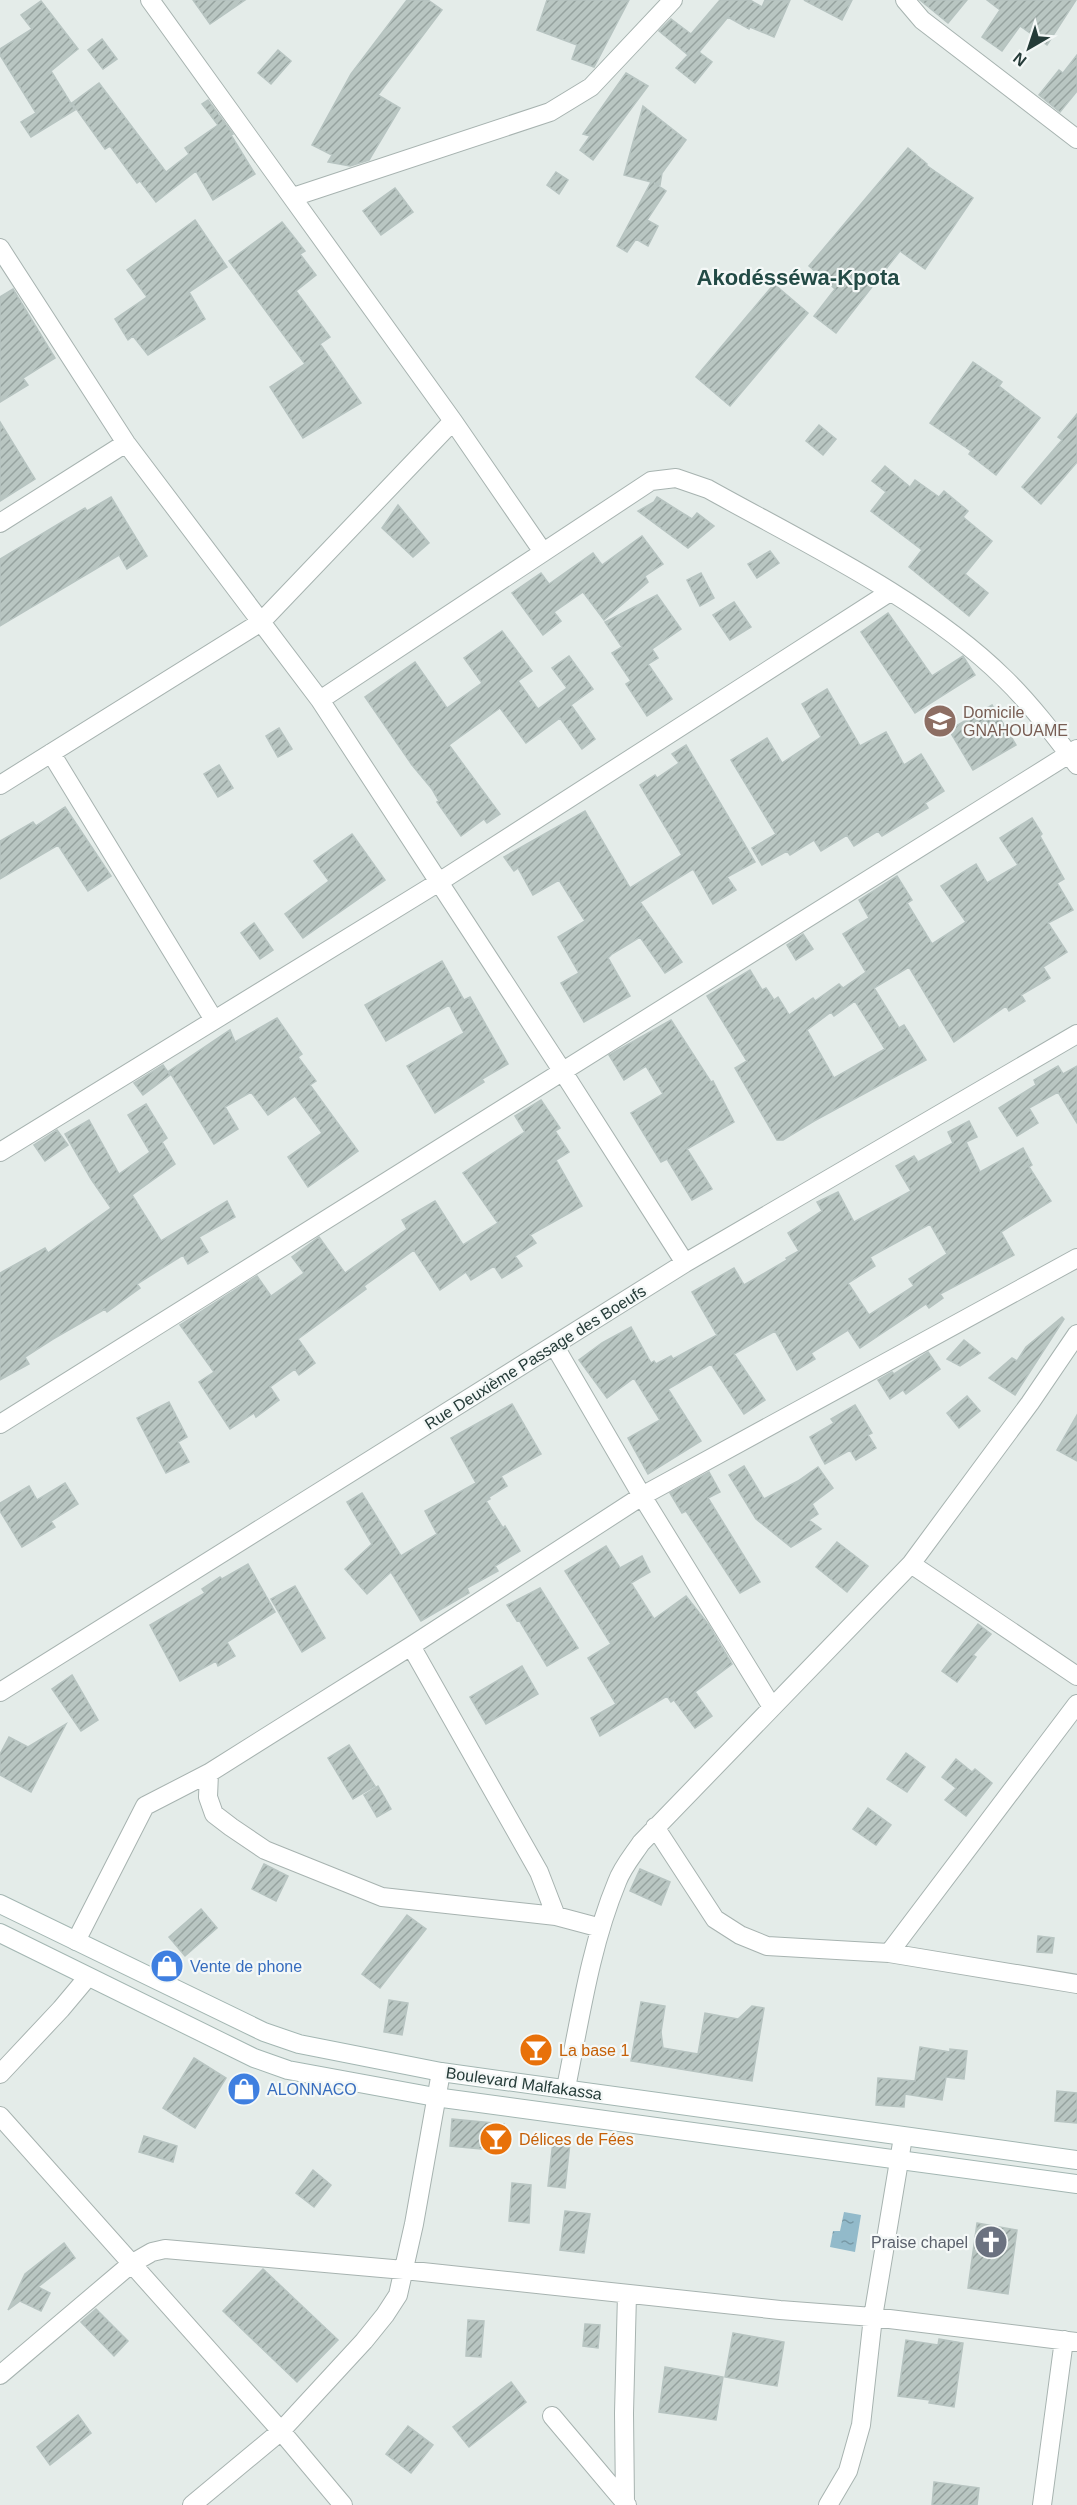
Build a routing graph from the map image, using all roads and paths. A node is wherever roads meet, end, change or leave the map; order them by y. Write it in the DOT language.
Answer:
graph roads {
  1 [pos="150,0"];
  2 [pos="673,0"];
  3 [pos="905,0"];
  4 [pos="1077,139"];
  5 [pos="293,196"];
  6 [pos="3,257"];
  7 [pos="453,421"];
  8 [pos="126,443"];
  9 [pos="0,523"];
  10 [pos="543,552"];
  11 [pos="890,592"];
  12 [pos="261,622"];
  13 [pos="320,700"];
  14 [pos="51,753"];
  15 [pos="1074,756"];
  16 [pos="0,785"];
  17 [pos="439,882"];
  18 [pos="214,1020"];
  19 [pos="1077,1034"];
  20 [pos="563,1072"];
  21 [pos="0,1152"];
  22 [pos="1077,1258"];
  23 [pos="685,1263"];
  24 [pos="1077,1334"];
  25 [pos="554,1346"];
  26 [pos="0,1424"];
  27 [pos="642,1496"];
  28 [pos="911,1564"];
  29 [pos="411,1646"];
  30 [pos="1077,1676"];
  31 [pos="3,1684"];
  32 [pos="1077,1704"];
  33 [pos="772,1707"];
  34 [pos="209,1773"];
  35 [pos="655,1827"];
  36 [pos="0,1904"];
  37 [pos="556,1916"];
  38 [pos="601,1928"];
  39 [pos="0,1933"];
  40 [pos="76,1941"];
  41 [pos="889,1953"];
  42 [pos="87,1978"];
  43 [pos="1077,1984"];
  44 [pos="441,2072"];
  45 [pos="0,2073"];
  46 [pos="566,2088"];
  47 [pos="435,2097"];
  48 [pos="0,2116"];
  49 [pos="903,2137"];
  50 [pos="1077,2160"];
  51 [pos="899,2161"];
  52 [pos="1077,2184"];
  53 [pos="131,2264"];
  54 [pos="404,2270"];
  55 [pos="627,2294"];
  56 [pos="873,2317"];
  57 [pos="1070,2341"];
  58 [pos="0,2375"];
  59 [pos="552,2416"];
  60 [pos="280,2431"];
  61 [pos="626,2504"];
  62 [pos="192,2505"];
  63 [pos="343,2505"];
  64 [pos="828,2505"];
  65 [pos="1042,2505"];
  1 -- 5 [label="street"];
  2 -- 5 [label="street"];
  3 -- 4 [label="street"];
  5 -- 7 [label="street"];
  6 -- 8 [label="street"];
  7 -- 10 [label="street"];
  7 -- 12 [label="street"];
  8 -- 9 [label="street"];
  8 -- 12 [label="street"];
  10 -- 11 [label="street"];
  10 -- 13 [label="street"];
  11 -- 15 [label="street"];
  11 -- 17 [label="street"];
  12 -- 13 [label="street"];
  12 -- 14 [label="street"];
  13 -- 17 [label="street"];
  14 -- 16 [label="street"];
  14 -- 18 [label="street"];
  15 -- 20 [label="street"];
  17 -- 18 [label="street"];
  17 -- 20 [label="street"];
  18 -- 21 [label="street"];
  19 -- 23 [label="street, Rue Deuxième Passage des Boeufs"];
  20 -- 23 [label="street"];
  20 -- 26 [label="street"];
  22 -- 27 [label="street"];
  23 -- 25 [label="street, Rue Deuxième Passage des Boeufs"];
  24 -- 28 [label="street"];
  25 -- 27 [label="street"];
  25 -- 31 [label="street, Rue Deuxième Passage des Boeufs"];
  27 -- 29 [label="street"];
  27 -- 33 [label="street"];
  28 -- 30 [label="street"];
  28 -- 33 [label="street"];
  29 -- 34 [label="street"];
  29 -- 37 [label="street"];
  32 -- 41 [label="street"];
  33 -- 35 [label="street"];
  34 -- 37 [label="street"];
  34 -- 40 [label="street"];
  35 -- 38 [label="street"];
  35 -- 41 [label="street"];
  36 -- 40 [label="street, Boulevard Malfakassa"];
  37 -- 38 [label="street"];
  38 -- 46 [label="street"];
  39 -- 42 [label="street, Boulevard Malfakassa"];
  40 -- 44 [label="street, Boulevard Malfakassa"];
  41 -- 43 [label="street"];
  42 -- 45 [label="street"];
  42 -- 47 [label="street, Boulevard Malfakassa"];
  44 -- 46 [label="street, Boulevard Malfakassa"];
  44 -- 47 [label="street"];
  46 -- 49 [label="street, Boulevard Malfakassa"];
  47 -- 51 [label="street, Boulevard Malfakassa"];
  47 -- 54 [label="street"];
  48 -- 53 [label="street"];
  49 -- 50 [label="street, Boulevard Malfakassa"];
  49 -- 51 [label="street"];
  51 -- 52 [label="street, Boulevard Malfakassa"];
  51 -- 56 [label="street"];
  53 -- 54 [label="street"];
  53 -- 58 [label="street"];
  53 -- 60 [label="street"];
  54 -- 55 [label="street"];
  54 -- 60 [label="street"];
  55 -- 56 [label="street"];
  55 -- 61 [label="street"];
  56 -- 57 [label="street"];
  56 -- 64 [label="street"];
  57 -- 65 [label="street"];
  59 -- 61 [label="street"];
  60 -- 62 [label="street"];
  60 -- 63 [label="street"];
}
